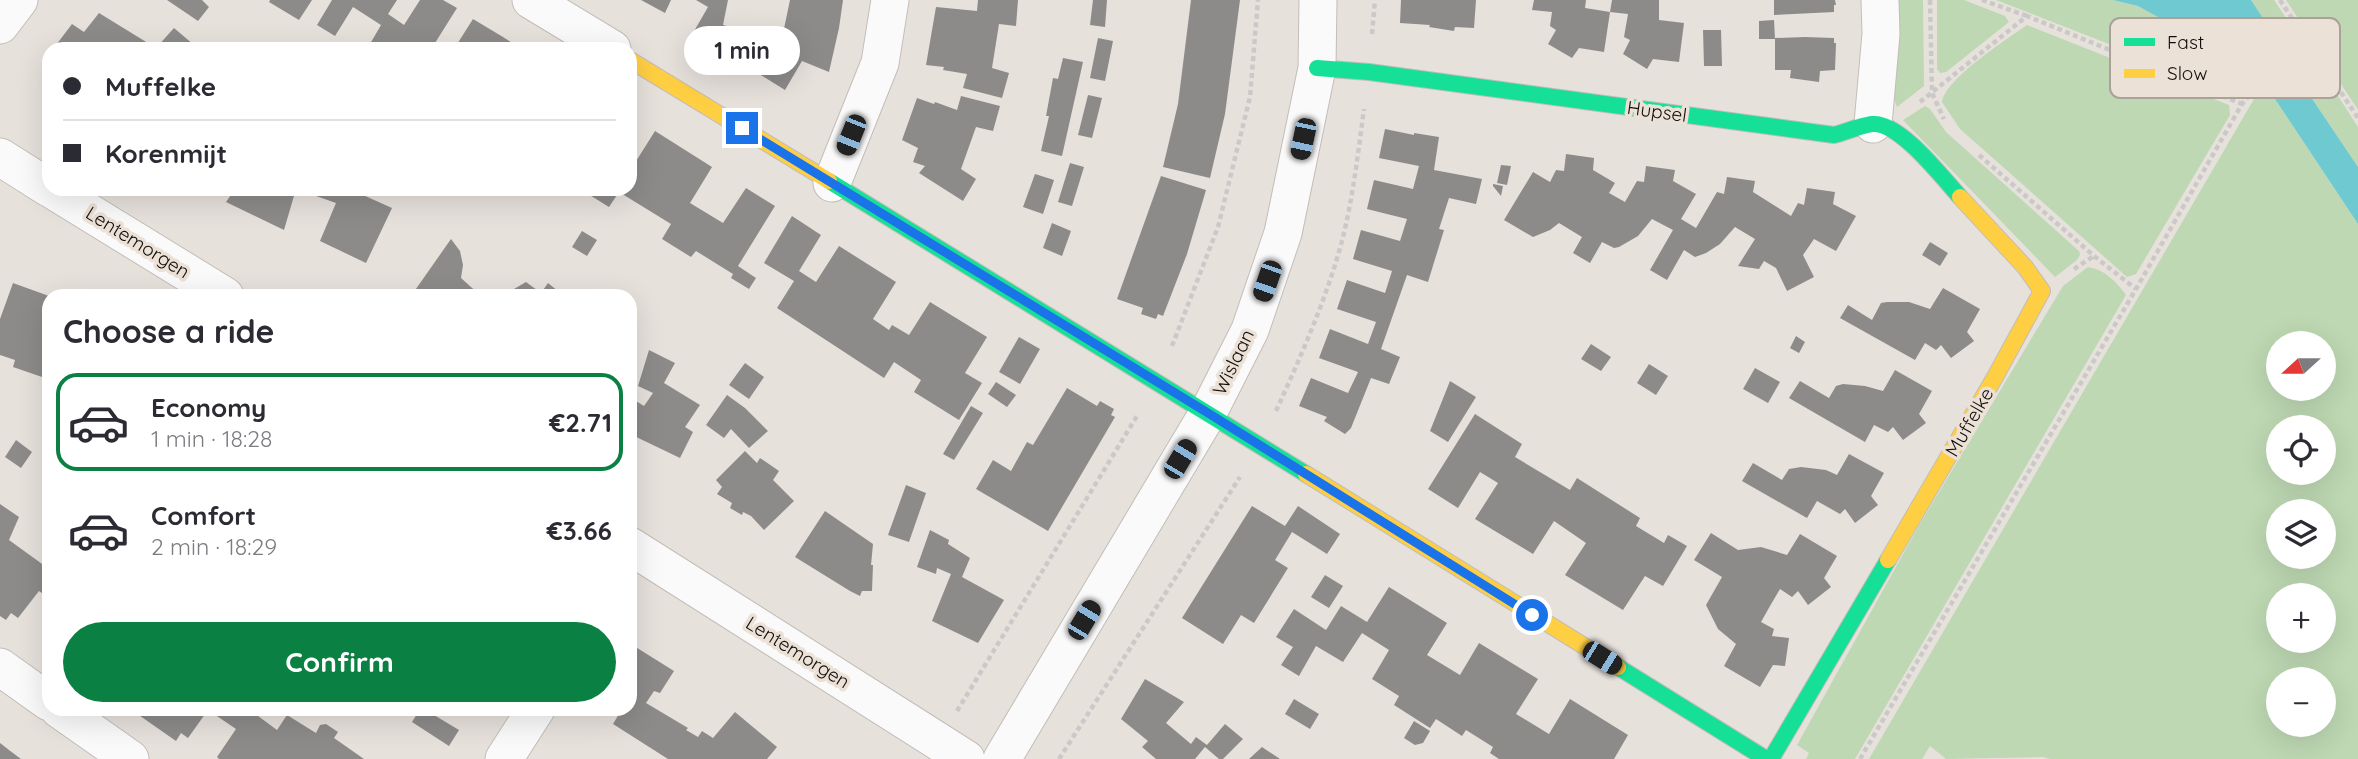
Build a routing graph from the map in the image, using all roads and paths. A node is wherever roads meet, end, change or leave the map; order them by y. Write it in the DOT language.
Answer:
graph roads {
  1 [pos="19,0"];
  2 [pos="531,0"];
  3 [pos="890,0"];
  4 [pos="1318,0"];
  5 [pos="1880,0"];
  6 [pos="1930,0"];
  7 [pos="1982,0"];
  8 [pos="2280,0"];
  9 [pos="2028,16"];
  10 [pos="2292,18"];
  11 [pos="0,24"];
  12 [pos="600,42"];
  13 [pos="2110,50"];
  14 [pos="637,64"];
  15 [pos="1317,68"];
  16 [pos="2340,90"];
  17 [pos="1932,93"];
  18 [pos="2227,98"];
  19 [pos="2247,98"];
  20 [pos="2242,104"];
  21 [pos="2358,118"];
  22 [pos="1882,125"];
  23 [pos="1951,128"];
  24 [pos="1976,152"];
  25 [pos="0,157"];
  26 [pos="42,183"];
  27 [pos="832,183"];
  28 [pos="63,196"];
  29 [pos="214,289"];
  30 [pos="2136,289"];
  31 [pos="1208,413"];
  32 [pos="637,555"];
  33 [pos="0,667"];
  34 [pos="42,697"];
  35 [pos="69,716"];
  36 [pos="532,716"];
  37 [pos="130,759"];
  38 [pos="504,759"];
  39 [pos="966,759"];
  40 [pos="1002,759"];
  41 [pos="1768,759"];
  42 [pos="1860,759"];
  1 -- 11 [label="street"];
  2 -- 12 [label="street"];
  3 -- 27 [label="street"];
  4 -- 15 [label="street, Wislaan"];
  5 -- 22 [label="street"];
  6 -- 17 [label="path"];
  7 -- 9 [label="path"];
  8 -- 10 [label="path"];
  9 -- 13 [label="path"];
  9 -- 17 [label="path"];
  14 -- 27 [label="street, Muffelke"];
  15 -- 22 [label="street, Hupsel"];
  15 -- 31 [label="street, Wislaan"];
  16 -- 21 [label="path"];
  17 -- 22 [label="path"];
  17 -- 23 [label="path"];
  18 -- 20 [label="path"];
  19 -- 20 [label="path"];
  20 -- 30 [label="path"];
  22 -- 41 [label="street, Muffelke"];
  24 -- 30 [label="path"];
  25 -- 26 [label="street, Lentemorgen"];
  27 -- 31 [label="street, Muffelke"];
  28 -- 29 [label="street, Lentemorgen"];
  30 -- 42 [label="path"];
  31 -- 40 [label="street, Wislaan"];
  31 -- 41 [label="street, Muffelke"];
  32 -- 39 [label="street, Lentemorgen"];
  33 -- 34 [label="street"];
  35 -- 37 [label="street"];
  36 -- 38 [label="street"];
}
